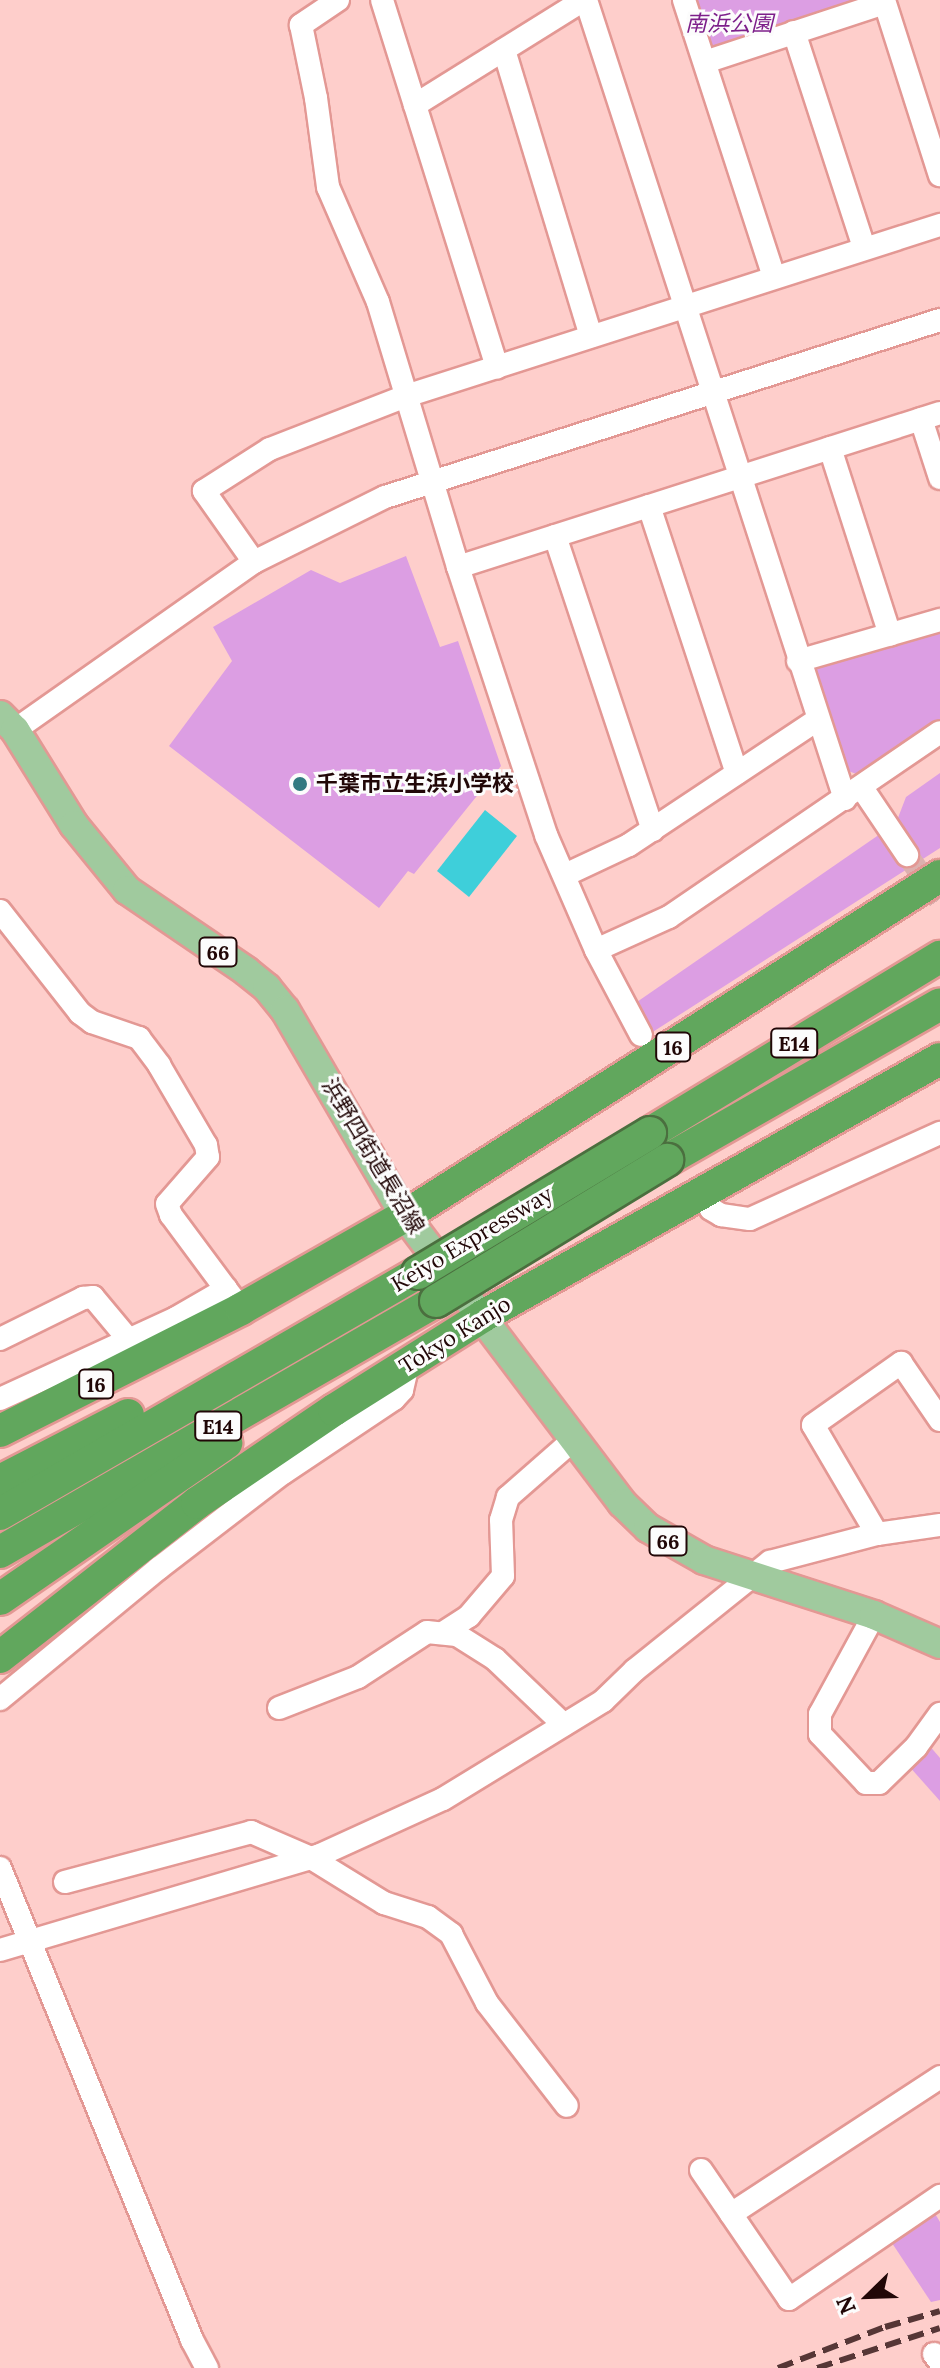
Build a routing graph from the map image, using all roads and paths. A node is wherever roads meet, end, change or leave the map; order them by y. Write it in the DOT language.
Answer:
graph roads {
  1 [pos="338,0"];
  2 [pos="382,0"];
  3 [pos="585,0"];
  4 [pos="684,0"];
  5 [pos="884,1"];
  6 [pos="794,32"];
  7 [pos="504,50"];
  8 [pos="705,62"];
  9 [pos="415,105"];
  10 [pos="940,175"];
  11 [pos="940,225"];
  12 [pos="864,248"];
  13 [pos="774,277"];
  14 [pos="685,308"];
  15 [pos="940,320"];
  16 [pos="591,336"];
  17 [pos="497,367"];
  18 [pos="712,392"];
  19 [pos="406,396"];
  20 [pos="930,416"];
  21 [pos="830,448"];
  22 [pos="739,477"];
  23 [pos="940,478"];
  24 [pos="432,482"];
  25 [pos="649,506"];
  26 [pos="555,536"];
  27 [pos="254,562"];
  28 [pos="458,567"];
  29 [pos="940,620"];
  30 [pos="890,635"];
  31 [pos="798,661"];
  32 [pos="817,720"];
  33 [pos="8,723"];
  34 [pos="940,732"];
  35 [pos="737,773"];
  36 [pos="853,793"];
  37 [pos="653,830"];
  38 [pos="907,855"];
  39 [pos="565,875"];
  40 [pos="940,876"];
  41 [pos="0,911"];
  42 [pos="596,950"];
  43 [pos="940,957"];
  44 [pos="940,1004"];
  45 [pos="641,1035"];
  46 [pos="940,1059"];
  47 [pos="940,1133"];
  48 [pos="702,1194"];
  49 [pos="405,1216"];
  50 [pos="374,1297"];
  51 [pos="234,1299"];
  52 [pos="483,1316"];
  53 [pos="0,1339"];
  54 [pos="129,1340"];
  55 [pos="350,1351"];
  56 [pos="408,1365"];
  57 [pos="0,1399"];
  58 [pos="940,1420"];
  59 [pos="0,1431"];
  60 [pos="573,1440"];
  61 [pos="0,1481"];
  62 [pos="0,1514"];
  63 [pos="940,1525"];
  64 [pos="877,1534"];
  65 [pos="0,1552"];
  66 [pos="752,1575"];
  67 [pos="0,1599"];
  68 [pos="874,1615"];
  69 [pos="443,1633"];
  70 [pos="940,1644"];
  71 [pos="6,1656"];
  72 [pos="0,1699"];
  73 [pos="279,1708"];
  74 [pos="940,1714"];
  75 [pos="564,1725"];
  76 [pos="311,1858"];
  77 [pos="0,1868"];
  78 [pos="65,1882"];
  79 [pos="28,1942"];
  80 [pos="0,1950"];
  81 [pos="940,2077"];
  82 [pos="567,2106"];
  83 [pos="701,2170"];
  84 [pos="940,2196"];
  85 [pos="731,2214"];
  86 [pos="207,2368"];
  1 -- 19 [label="street"];
  2 -- 9 [label="street"];
  3 -- 7 [label="street"];
  3 -- 14 [label="street"];
  4 -- 8 [label="street"];
  5 -- 6 [label="street"];
  5 -- 10 [label="street"];
  6 -- 8 [label="street"];
  6 -- 12 [label="street"];
  7 -- 9 [label="street"];
  7 -- 16 [label="street"];
  8 -- 13 [label="street"];
  9 -- 17 [label="street"];
  11 -- 12 [label="street"];
  12 -- 13 [label="street"];
  13 -- 14 [label="street"];
  14 -- 16 [label="street"];
  14 -- 18 [label="street"];
  15 -- 18 [label="street"];
  16 -- 17 [label="street"];
  17 -- 19 [label="street"];
  18 -- 22 [label="street"];
  18 -- 24 [label="street"];
  19 -- 24 [label="street"];
  19 -- 27 [label="street"];
  20 -- 21 [label="street"];
  20 -- 23 [label="street"];
  21 -- 22 [label="street"];
  21 -- 30 [label="street"];
  22 -- 25 [label="street"];
  22 -- 31 [label="street"];
  24 -- 27 [label="street"];
  24 -- 28 [label="street"];
  25 -- 26 [label="street"];
  25 -- 35 [label="street"];
  26 -- 28 [label="street"];
  26 -- 37 [label="street"];
  27 -- 33 [label="street"];
  28 -- 39 [label="street"];
  29 -- 30 [label="street"];
  30 -- 31 [label="street"];
  31 -- 32 [label="street"];
  32 -- 35 [label="street"];
  32 -- 36 [label="street"];
  33 -- 49 [label="main road, 浜野四街道長沼線 / 66"];
  34 -- 36 [label="street"];
  35 -- 37 [label="street"];
  36 -- 38 [label="street"];
  36 -- 42 [label="street"];
  37 -- 39 [label="street"];
  39 -- 42 [label="street"];
  40 -- 49 [label="highway, 16"];
  41 -- 51 [label="street"];
  42 -- 45 [label="street"];
  43 -- 50 [label="highway, Keiyo Expressway / E14, bridge"];
  44 -- 55 [label="highway, Keiyo Expressway / E14, bridge"];
  46 -- 48 [label="highway, Tokyo Kanjo"];
  47 -- 48 [label="street"];
  48 -- 52 [label="highway, Tokyo Kanjo"];
  49 -- 51 [label="highway, 16"];
  49 -- 52 [label="main road, 浜野四街道長沼線 / 66"];
  50 -- 61 [label="highway"];
  50 -- 62 [label="highway, Keiyo Expressway / E14"];
  51 -- 54 [label="street"];
  51 -- 59 [label="highway, 16"];
  52 -- 56 [label="highway, Tokyo Kanjo"];
  52 -- 60 [label="main road, 浜野四街道長沼線 / 66"];
  53 -- 54 [label="street"];
  54 -- 57 [label="street"];
  55 -- 65 [label="highway, Keiyo Expressway / E14"];
  55 -- 67 [label="highway"];
  56 -- 71 [label="highway, Tokyo Kanjo"];
  56 -- 72 [label="street"];
  58 -- 64 [label="street"];
  60 -- 66 [label="main road, 浜野四街道長沼線 / 66"];
  60 -- 69 [label="street"];
  63 -- 64 [label="street"];
  64 -- 66 [label="street"];
  66 -- 68 [label="main road, 浜野四街道長沼線 / 66"];
  66 -- 75 [label="street"];
  68 -- 70 [label="main road, 浜野四街道長沼線 / 66"];
  68 -- 74 [label="street"];
  69 -- 73 [label="street"];
  69 -- 75 [label="street"];
  75 -- 76 [label="street"];
  76 -- 78 [label="street"];
  76 -- 79 [label="street"];
  76 -- 82 [label="street"];
  77 -- 79 [label="street"];
  79 -- 80 [label="street"];
  79 -- 86 [label="street"];
  81 -- 85 [label="street"];
  83 -- 85 [label="street"];
  84 -- 85 [label="street"];
}
